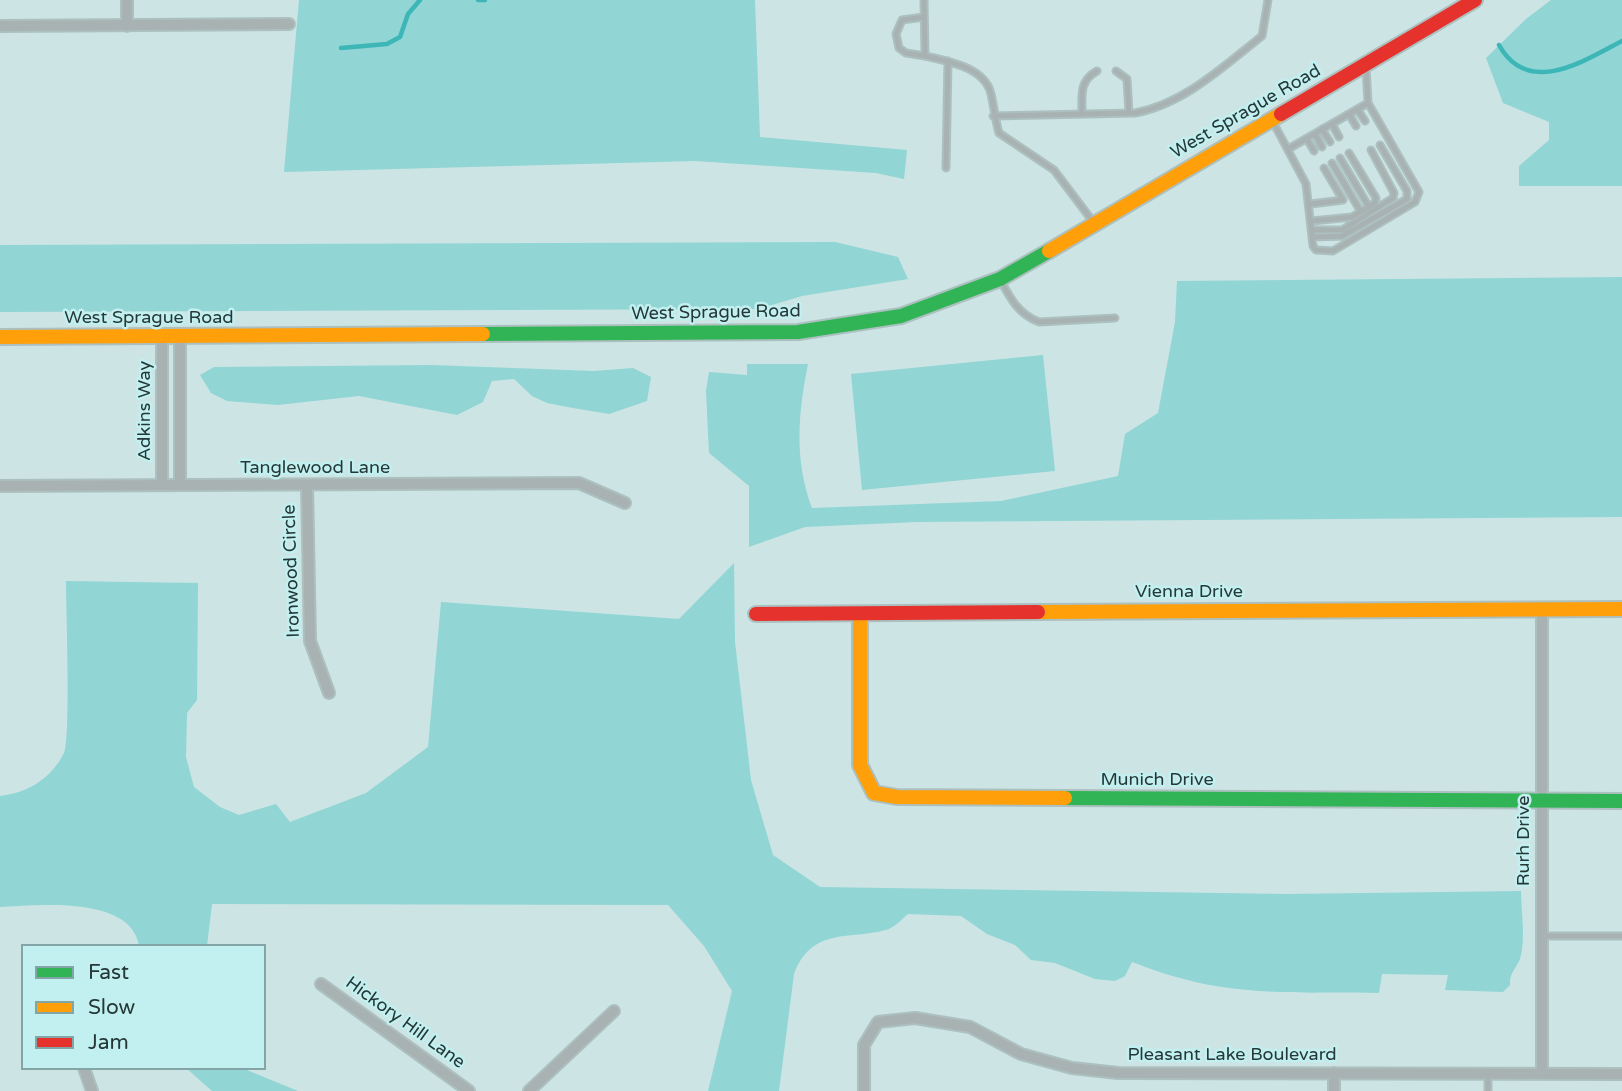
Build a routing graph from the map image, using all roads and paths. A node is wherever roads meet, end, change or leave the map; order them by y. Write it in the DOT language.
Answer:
graph roads {
  1 [pos="127,0"];
  2 [pos="924,0"];
  3 [pos="1268,0"];
  4 [pos="1475,0"];
  5 [pos="924,17"];
  6 [pos="289,24"];
  7 [pos="0,26"];
  8 [pos="127,26"];
  9 [pos="925,56"];
  10 [pos="948,61"];
  11 [pos="1365,64"];
  12 [pos="1097,71"];
  13 [pos="1116,71"];
  14 [pos="1368,103"];
  15 [pos="1357,109"];
  16 [pos="1082,113"];
  17 [pos="1129,113"];
  18 [pos="1349,114"];
  19 [pos="993,116"];
  20 [pos="1271,119"];
  21 [pos="1365,121"];
  22 [pos="1332,124"];
  23 [pos="1356,126"];
  24 [pos="1322,129"];
  25 [pos="1315,134"];
  26 [pos="1339,136"];
  27 [pos="1307,139"];
  28 [pos="1330,142"];
  29 [pos="1380,145"];
  30 [pos="1322,146"];
  31 [pos="1290,148"];
  32 [pos="1371,150"];
  33 [pos="1314,151"];
  34 [pos="1349,153"];
  35 [pos="1340,158"];
  36 [pos="1332,163"];
  37 [pos="946,168"];
  38 [pos="1324,168"];
  39 [pos="1311,204"];
  40 [pos="1369,207"];
  41 [pos="1361,212"];
  42 [pos="1312,221"];
  43 [pos="1094,223"];
  44 [pos="1312,233"];
  45 [pos="1000,279"];
  46 [pos="1115,318"];
  47 [pos="0,337"];
  48 [pos="162,337"];
  49 [pos="180,337"];
  50 [pos="162,485"];
  51 [pos="180,485"];
  52 [pos="0,486"];
  53 [pos="307,486"];
  54 [pos="625,503"];
  55 [pos="1542,609"];
  56 [pos="1622,609"];
  57 [pos="755,614"];
  58 [pos="860,614"];
  59 [pos="329,693"];
  60 [pos="1622,801"];
  61 [pos="1542,802"];
  62 [pos="1542,936"];
  63 [pos="1622,936"];
  64 [pos="321,984"];
  65 [pos="614,1011"];
  66 [pos="85,1070"];
  67 [pos="1334,1073"];
  68 [pos="1488,1073"];
  69 [pos="1542,1073"];
  70 [pos="1622,1074"];
  71 [pos="92,1091"];
  72 [pos="469,1091"];
  73 [pos="529,1091"];
  74 [pos="864,1091"];
  75 [pos="1334,1091"];
  76 [pos="1488,1091"];
  1 -- 8 [label="street"];
  2 -- 5 [label="lane"];
  3 -- 17 [label="lane"];
  4 -- 11 [label="street, West Sprague Road"];
  5 -- 9 [label="lane"];
  5 -- 9 [label="lane"];
  6 -- 8 [label="street"];
  7 -- 8 [label="street"];
  9 -- 10 [label="lane"];
  10 -- 19 [label="lane"];
  10 -- 37 [label="lane"];
  11 -- 14 [label="lane"];
  11 -- 20 [label="street, West Sprague Road"];
  12 -- 16 [label="lane"];
  13 -- 17 [label="lane"];
  14 -- 15 [label="lane"];
  14 -- 44 [label="lane"];
  15 -- 18 [label="lane"];
  15 -- 21 [label="lane"];
  16 -- 17 [label="lane"];
  16 -- 19 [label="lane"];
  18 -- 22 [label="lane"];
  18 -- 23 [label="lane"];
  19 -- 43 [label="lane"];
  20 -- 31 [label="lane"];
  20 -- 43 [label="street, West Sprague Road"];
  22 -- 24 [label="lane"];
  22 -- 26 [label="lane"];
  24 -- 25 [label="lane"];
  24 -- 28 [label="lane"];
  25 -- 27 [label="lane"];
  25 -- 30 [label="lane"];
  27 -- 31 [label="lane"];
  27 -- 33 [label="lane"];
  29 -- 44 [label="lane"];
  31 -- 39 [label="lane"];
  32 -- 44 [label="lane"];
  34 -- 40 [label="lane"];
  35 -- 40 [label="lane"];
  36 -- 41 [label="lane"];
  38 -- 39 [label="lane"];
  39 -- 42 [label="lane"];
  40 -- 41 [label="lane"];
  41 -- 42 [label="lane"];
  42 -- 44 [label="lane"];
  43 -- 45 [label="street, West Sprague Road"];
  45 -- 46 [label="lane"];
  45 -- 49 [label="street, West Sprague Road"];
  47 -- 48 [label="street, West Sprague Road"];
  48 -- 49 [label="street, West Sprague Road"];
  48 -- 50 [label="street, Adkins Way"];
  49 -- 51 [label="street, Adkins Way"];
  50 -- 51 [label="street, Tanglewood Lane"];
  50 -- 52 [label="street, Tanglewood Lane"];
  51 -- 53 [label="street, Tanglewood Lane"];
  53 -- 54 [label="street, Tanglewood Lane"];
  53 -- 59 [label="street, Ironwood Circle"];
  55 -- 56 [label="street, Vienna Drive"];
  55 -- 58 [label="street, Vienna Drive"];
  55 -- 61 [label="street, Rurh Drive"];
  57 -- 58 [label="street, Vienna Drive"];
  58 -- 61 [label="street, Munich Drive"];
  60 -- 61 [label="street, Munich Drive"];
  61 -- 62 [label="street, Rurh Drive"];
  62 -- 63 [label="lane"];
  62 -- 69 [label="street, Rurh Drive"];
  64 -- 72 [label="street, Hickory Hill Lane"];
  65 -- 73 [label="street"];
  66 -- 71 [label="street"];
  67 -- 68 [label="street, Pleasant Lake Boulevard"];
  67 -- 74 [label="street, Pleasant Lake Boulevard"];
  67 -- 75 [label="street"];
  68 -- 69 [label="street, Pleasant Lake Boulevard"];
  68 -- 76 [label="lane"];
  69 -- 70 [label="street, Pleasant Lake Boulevard"];
}
